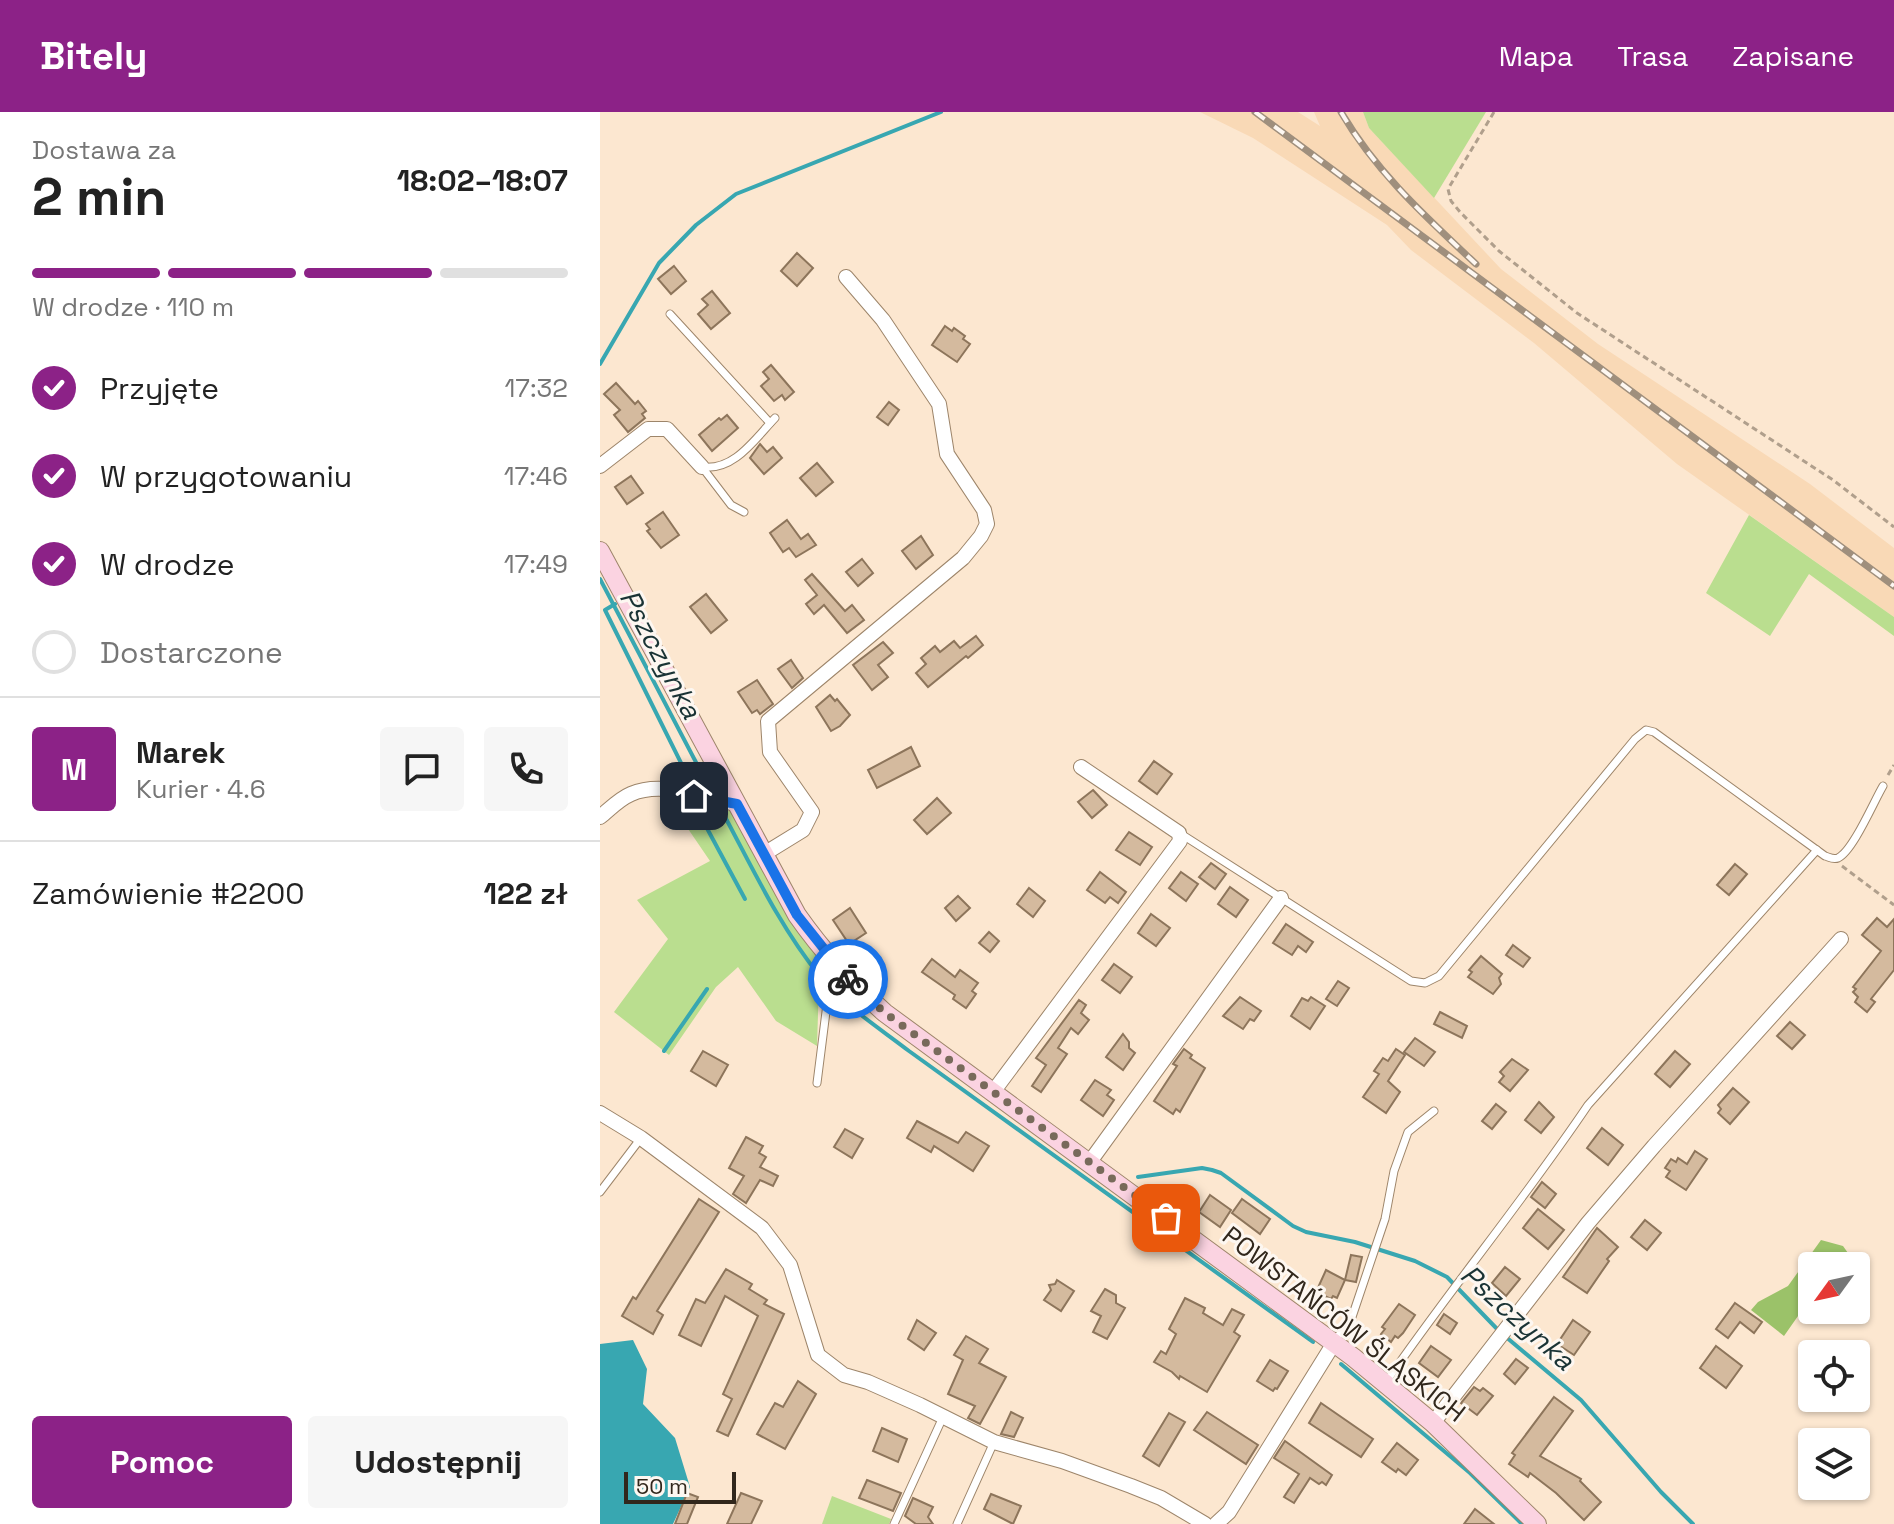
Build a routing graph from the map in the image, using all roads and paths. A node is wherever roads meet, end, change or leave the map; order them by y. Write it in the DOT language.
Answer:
graph roads {
  1 [pos="1494,112"];
  2 [pos="846,277"];
  3 [pos="670,314"];
  4 [pos="600,466"];
  5 [pos="702,467"];
  6 [pos="744,512"];
  7 [pos="1894,527"];
  8 [pos="600,551"];
  9 [pos="1081,767"];
  10 [pos="1883,786"];
  11 [pos="737,804"];
  12 [pos="600,817"];
  13 [pos="1179,833"];
  14 [pos="1817,850"];
  15 [pos="764,854"];
  16 [pos="1833,859"];
  17 [pos="1281,898"];
  18 [pos="1894,905"];
  19 [pos="1841,939"];
  20 [pos="844,975"];
  21 [pos="817,1083"];
  22 [pos="993,1092"];
  23 [pos="1434,1111"];
  24 [pos="600,1113"];
  25 [pos="641,1138"];
  26 [pos="1089,1163"];
  27 [pos="600,1192"];
  28 [pos="1334,1343"];
  29 [pos="1386,1383"];
  30 [pos="943,1417"];
  31 [pos="1433,1423"];
  32 [pos="994,1442"];
  33 [pos="894,1524"];
  34 [pos="957,1524"];
  35 [pos="1205,1524"];
  36 [pos="1216,1524"];
  37 [pos="1537,1524"];
  1 -- 7 [label="path"];
  2 -- 15 [label="street"];
  3 -- 5 [label="lane"];
  4 -- 5 [label="street"];
  5 -- 6 [label="lane"];
  8 -- 11 [label="street, POWSTAŃCÓW ŚLĄSKICH"];
  9 -- 13 [label="street"];
  10 -- 16 [label="lane"];
  11 -- 12 [label="street"];
  11 -- 15 [label="street, POWSTAŃCÓW ŚLĄSKICH"];
  13 -- 17 [label="lane"];
  13 -- 22 [label="street"];
  14 -- 16 [label="lane"];
  14 -- 17 [label="lane"];
  14 -- 29 [label="lane"];
  15 -- 20 [label="street, POWSTAŃCÓW ŚLĄSKICH"];
  16 -- 18 [label="path"];
  17 -- 26 [label="street"];
  19 -- 31 [label="street"];
  20 -- 21 [label="lane"];
  20 -- 22 [label="street, POWSTAŃCÓW ŚLĄSKICH"];
  22 -- 26 [label="street, POWSTAŃCÓW ŚLĄSKICH"];
  23 -- 28 [label="lane"];
  24 -- 25 [label="street"];
  25 -- 27 [label="lane"];
  25 -- 30 [label="street"];
  26 -- 28 [label="street, POWSTAŃCÓW ŚLĄSKICH"];
  28 -- 29 [label="street, POWSTAŃCÓW ŚLĄSKICH"];
  28 -- 36 [label="street"];
  29 -- 31 [label="street, POWSTAŃCÓW ŚLĄSKICH"];
  30 -- 32 [label="street"];
  30 -- 33 [label="lane"];
  31 -- 37 [label="street, POWSTAŃCÓW ŚLĄSKICH"];
  32 -- 34 [label="lane"];
  32 -- 35 [label="street"];
}
